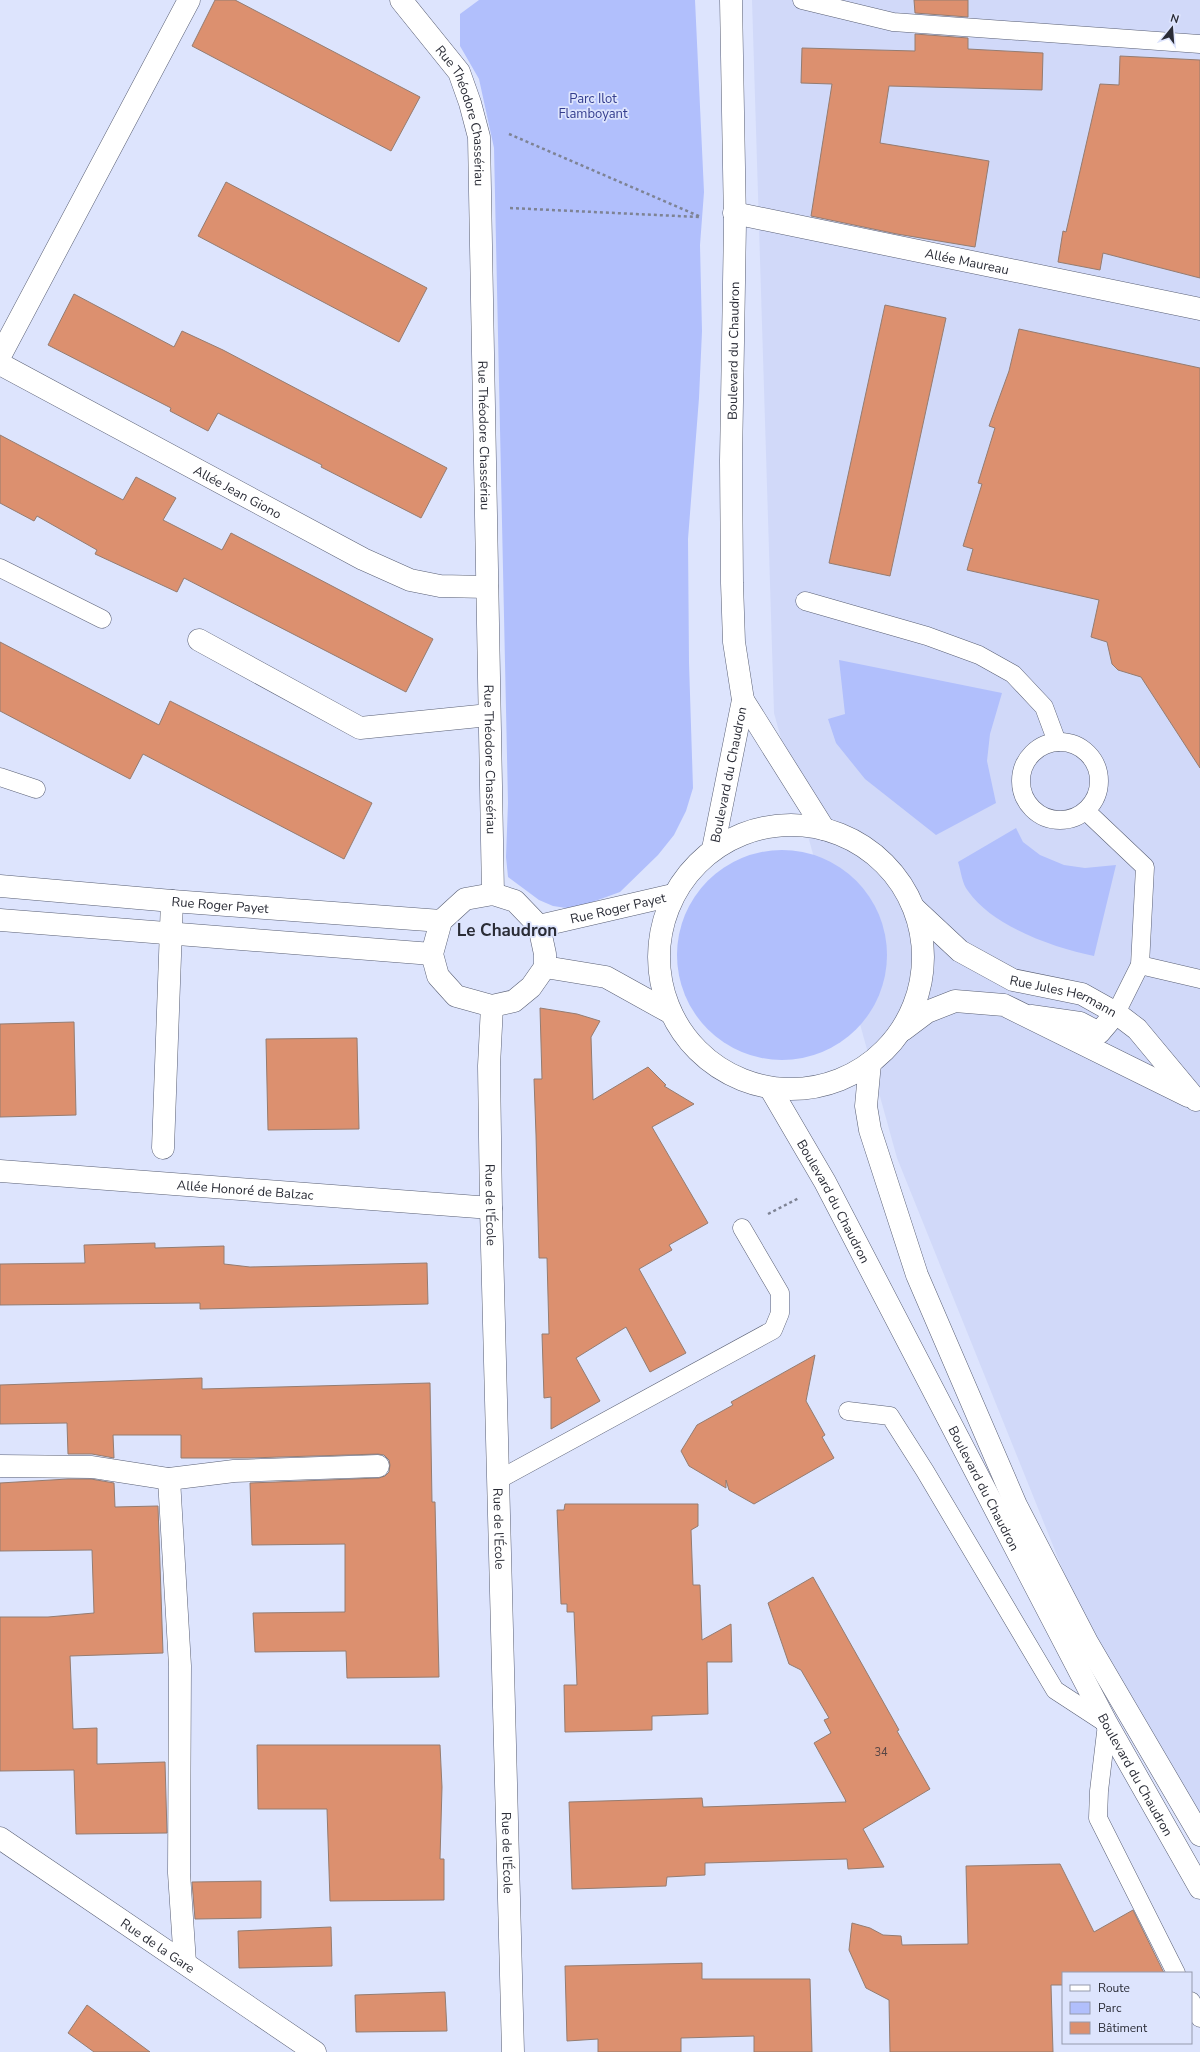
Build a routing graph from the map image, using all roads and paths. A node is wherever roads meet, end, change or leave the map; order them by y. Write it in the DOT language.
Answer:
graph roads {
  1 [pos="188,0"];
  2 [pos="401,0"];
  3 [pos="731,0"];
  4 [pos="802,0"];
  5 [pos="1200,44"];
  6 [pos="474,118"];
  7 [pos="480,206"];
  8 [pos="734,213"];
  9 [pos="1200,309"];
  10 [pos="0,356"];
  11 [pos="0,364"];
  12 [pos="0,568"];
  13 [pos="487,587"];
  14 [pos="805,601"];
  15 [pos="102,619"];
  16 [pos="198,640"];
  17 [pos="743,700"];
  18 [pos="489,715"];
  19 [pos="1057,742"];
  20 [pos="0,777"];
  21 [pos="36,788"];
  22 [pos="1086,811"];
  23 [pos="824,829"];
  24 [pos="713,849"];
  25 [pos="0,886"];
  26 [pos="492,894"];
  27 [pos="673,895"];
  28 [pos="172,901"];
  29 [pos="915,909"];
  30 [pos="0,920"];
  31 [pos="441,921"];
  32 [pos="539,926"];
  33 [pos="171,935"];
  34 [pos="432,954"];
  35 [pos="1140,965"];
  36 [pos="545,967"];
  37 [pos="1200,979"];
  38 [pos="492,1006"];
  39 [pos="670,1013"];
  40 [pos="1116,1013"];
  41 [pos="1028,1016"];
  42 [pos="903,1030"];
  43 [pos="870,1063"];
  44 [pos="770,1088"];
  45 [pos="1198,1101"];
  46 [pos="163,1148"];
  47 [pos="0,1171"];
  48 [pos="825,1182"];
  49 [pos="491,1208"];
  50 [pos="742,1228"];
  51 [pos="848,1411"];
  52 [pos="0,1466"];
  53 [pos="378,1466"];
  54 [pos="169,1479"];
  55 [pos="498,1480"];
  56 [pos="1107,1724"];
  57 [pos="1200,1835"];
  58 [pos="0,1838"];
  59 [pos="1200,1888"];
  60 [pos="185,1963"];
  61 [pos="1175,1972"];
  62 [pos="1192,2003"];
  63 [pos="1200,2018"];
  64 [pos="315,2052"];
  65 [pos="513,2052"];
  1 -- 10 [label="street"];
  2 -- 6 [label="street, Rue Théodore Chassériau"];
  3 -- 8 [label="street, Boulevard du Chaudron"];
  4 -- 5 [label="lane"];
  6 -- 7 [label="street, Rue Théodore Chassériau"];
  6 -- 7 [label="path"];
  7 -- 13 [label="street, Rue Théodore Chassériau"];
  8 -- 9 [label="street, Allée Maureau"];
  8 -- 17 [label="street, Boulevard du Chaudron"];
  11 -- 13 [label="street, Allée Jean Giono"];
  12 -- 15 [label="lane"];
  13 -- 18 [label="street, Rue Théodore Chassériau"];
  14 -- 19 [label="lane"];
  16 -- 18 [label="street"];
  17 -- 23 [label="street, Boulevard du Chaudron"];
  17 -- 24 [label="street, Boulevard du Chaudron"];
  18 -- 26 [label="street, Rue Théodore Chassériau"];
  19 -- 22 [label="lane"];
  19 -- 22 [label="lane"];
  20 -- 21 [label="lane"];
  22 -- 35 [label="lane"];
  23 -- 24 [label="street"];
  23 -- 29 [label="street"];
  24 -- 27 [label="street"];
  25 -- 28 [label="street, Rue Roger Payet"];
  26 -- 31 [label="street"];
  26 -- 32 [label="street"];
  27 -- 32 [label="street, Rue Roger Payet"];
  27 -- 39 [label="street"];
  28 -- 31 [label="street, Rue Roger Payet"];
  28 -- 33 [label="street"];
  29 -- 40 [label="street, Rue Jules Hermann"];
  29 -- 42 [label="street"];
  30 -- 33 [label="street"];
  31 -- 34 [label="street"];
  32 -- 36 [label="street"];
  33 -- 34 [label="street"];
  33 -- 46 [label="street"];
  34 -- 38 [label="street"];
  35 -- 37 [label="lane"];
  35 -- 40 [label="lane"];
  36 -- 38 [label="street"];
  36 -- 39 [label="street"];
  38 -- 49 [label="street, Rue de l'École"];
  39 -- 44 [label="street"];
  40 -- 41 [label="street"];
  40 -- 45 [label="street, Rue Jules Hermann"];
  41 -- 42 [label="street, Rue Jules Hermann"];
  41 -- 45 [label="street, Rue Jules Hermann"];
  42 -- 43 [label="street"];
  43 -- 44 [label="street"];
  43 -- 57 [label="street, Boulevard du Chaudron"];
  44 -- 48 [label="street, Boulevard du Chaudron"];
  47 -- 49 [label="street, Allée Honoré de Balzac"];
  48 -- 50 [label="path"];
  48 -- 56 [label="street, Boulevard du Chaudron"];
  49 -- 55 [label="street, Rue de l'École"];
  50 -- 55 [label="lane"];
  51 -- 56 [label="lane"];
  52 -- 54 [label="street"];
  53 -- 54 [label="street"];
  54 -- 60 [label="street"];
  55 -- 65 [label="street, Rue de l'École"];
  56 -- 59 [label="street, Boulevard du Chaudron"];
  56 -- 61 [label="lane"];
  58 -- 60 [label="street, Rue de la Gare"];
  60 -- 64 [label="street, Rue de la Gare"];
  62 -- 63 [label="lane"];
}
